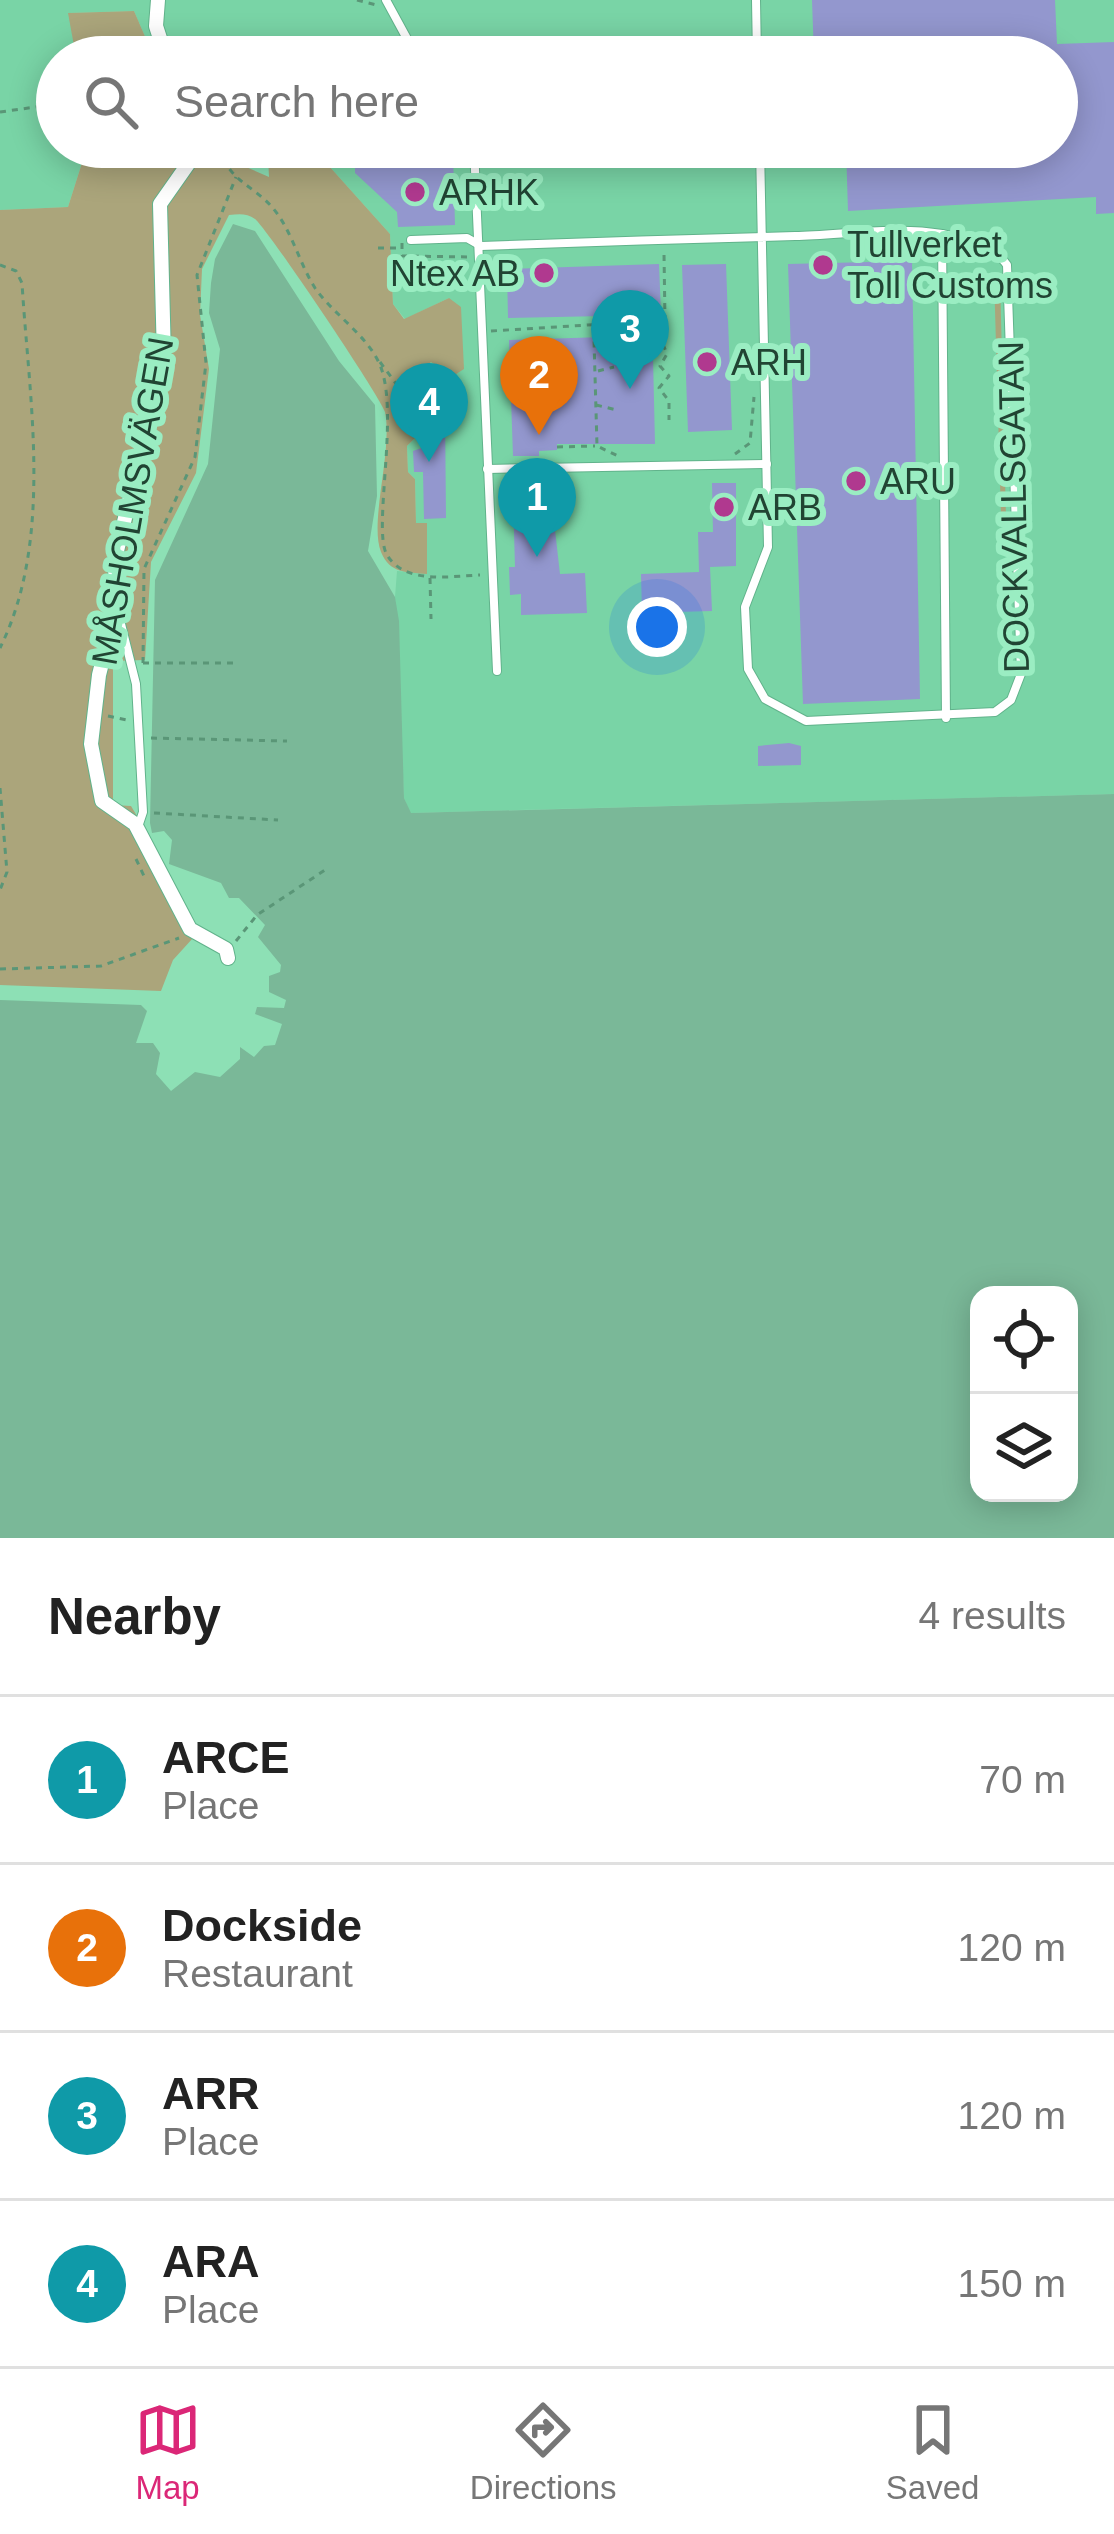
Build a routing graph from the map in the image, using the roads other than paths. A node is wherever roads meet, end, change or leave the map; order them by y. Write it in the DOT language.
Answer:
graph roads {
  1 [pos="158,0"];
  2 [pos="386,0"];
  3 [pos="756,0"];
  4 [pos="159,36"];
  5 [pos="406,36"];
  6 [pos="757,36"];
  7 [pos="185,168"];
  8 [pos="475,168"];
  9 [pos="760,168"];
  10 [pos="942,234"];
  11 [pos="762,237"];
  12 [pos="405,243"];
  13 [pos="481,246"];
  14 [pos="767,464"];
  15 [pos="488,469"];
  16 [pos="116,607"];
  17 [pos="496,671"];
  18 [pos="946,718"];
  19 [pos="138,827"];
  20 [pos="227,953"];
  1 -- 4 [label="street"];
  2 -- 5 [label="lane"];
  3 -- 6 [label="lane"];
  7 -- 16 [label="street, MÅSHOLMSVÄGEN"];
  8 -- 13 [label="lane"];
  9 -- 11 [label="lane"];
  10 -- 11 [label="lane, DOCKVALLSGATAN"];
  10 -- 18 [label="lane, DOCKVALLSGATAN"];
  10 -- 18 [label="lane, DOCKVALLSGATAN"];
  11 -- 13 [label="lane, DOCKVALLSGATAN"];
  11 -- 14 [label="lane"];
  12 -- 13 [label="lane, DOCKVALLSGATAN"];
  13 -- 15 [label="lane"];
  14 -- 15 [label="lane"];
  14 -- 18 [label="lane"];
  15 -- 17 [label="lane"];
  16 -- 19 [label="lane"];
  16 -- 19 [label="street, MÅSHOLMSVÄGEN"];
  19 -- 20 [label="street, MÅSHOLMSVÄGEN"];
}
